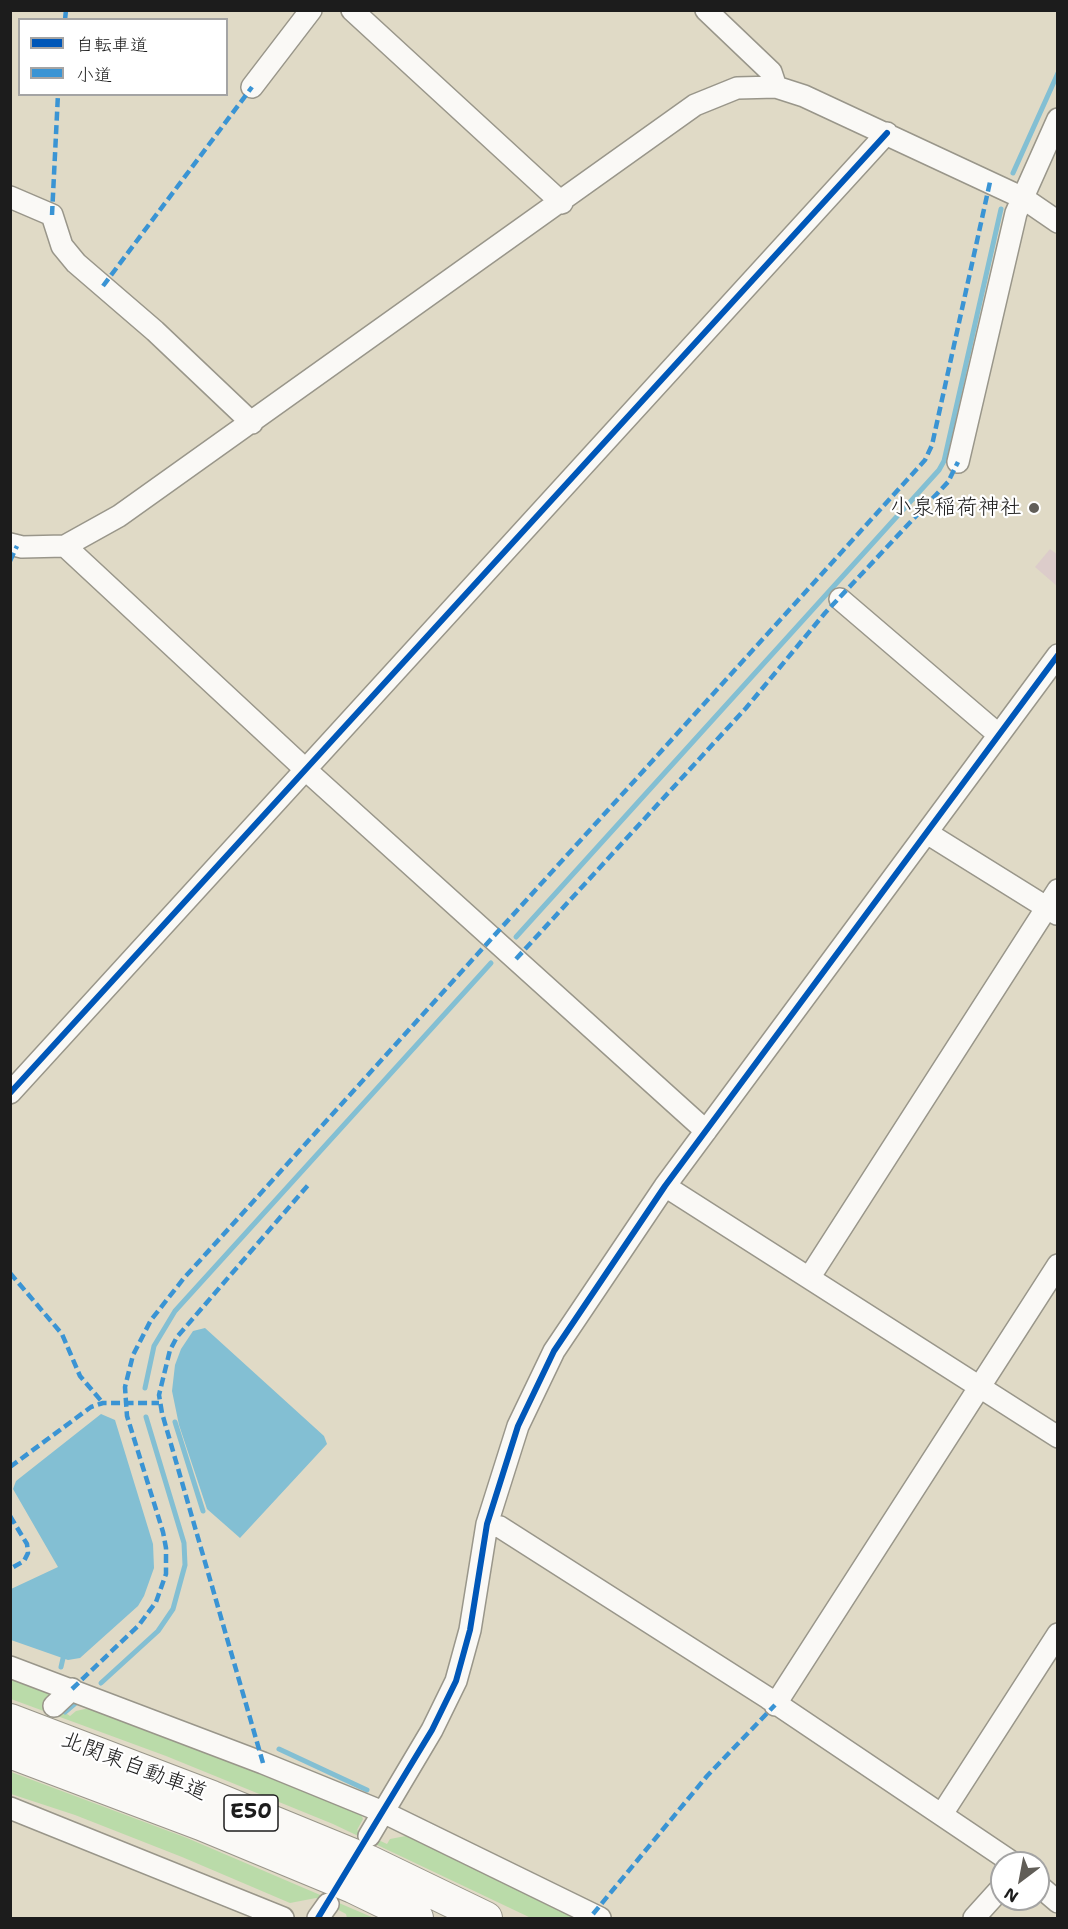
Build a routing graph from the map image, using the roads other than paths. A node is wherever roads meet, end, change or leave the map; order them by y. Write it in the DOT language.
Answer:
graph roads {
  1 [pos="311,10"];
  2 [pos="352,10"];
  3 [pos="706,10"];
  4 [pos="252,87"];
  5 [pos="776,87"];
  6 [pos="1058,119"];
  7 [pos="887,133"];
  8 [pos="10,196"];
  9 [pos="1023,198"];
  10 [pos="562,203"];
  11 [pos="1058,222"];
  12 [pos="252,423"];
  13 [pos="958,462"];
  14 [pos="10,544"];
  15 [pos="65,546"];
  16 [pos="840,599"];
  17 [pos="1058,655"];
  18 [pos="999,735"];
  19 [pos="306,770"];
  20 [pos="927,833"];
  21 [pos="1054,904"];
  22 [pos="10,1093"];
  23 [pos="706,1131"];
  24 [pos="664,1186"];
  25 [pos="1058,1265"];
  26 [pos="809,1278"];
  27 [pos="979,1387"];
  28 [pos="1058,1437"];
  29 [pos="487,1524"];
  30 [pos="1058,1634"];
  31 [pos="10,1667"];
  32 [pos="72,1689"];
  33 [pos="775,1705"];
  34 [pos="54,1706"];
  35 [pos="10,1720"];
  36 [pos="10,1752"];
  37 [pos="10,1808"];
  38 [pos="382,1812"];
  39 [pos="942,1814"];
  40 [pos="369,1836"];
  41 [pos="996,1851"];
  42 [pos="990,1900"];
  43 [pos="250,1912"];
  44 [pos="283,1918"];
  45 [pos="417,1918"];
  46 [pos="486,1918"];
  47 [pos="600,1918"];
  48 [pos="974,1918"];
  1 -- 4 [label="street"];
  2 -- 10 [label="street"];
  3 -- 5 [label="street"];
  5 -- 7 [label="street"];
  5 -- 10 [label="street"];
  6 -- 9 [label="street"];
  7 -- 9 [label="street"];
  7 -- 19 [label="street"];
  8 -- 12 [label="street"];
  9 -- 11 [label="street"];
  9 -- 13 [label="street"];
  10 -- 12 [label="street"];
  12 -- 15 [label="street"];
  14 -- 15 [label="street"];
  15 -- 19 [label="street"];
  16 -- 18 [label="street"];
  17 -- 18 [label="street"];
  18 -- 20 [label="street"];
  19 -- 22 [label="street"];
  19 -- 23 [label="street"];
  20 -- 21 [label="street"];
  20 -- 23 [label="street"];
  21 -- 26 [label="street"];
  23 -- 24 [label="street"];
  24 -- 26 [label="street"];
  24 -- 29 [label="street"];
  25 -- 27 [label="street"];
  26 -- 27 [label="street"];
  27 -- 28 [label="street"];
  27 -- 33 [label="street"];
  29 -- 33 [label="street"];
  29 -- 38 [label="street"];
  30 -- 39 [label="street"];
  31 -- 32 [label="street"];
  32 -- 34 [label="street"];
  32 -- 38 [label="street"];
  33 -- 39 [label="street"];
  35 -- 46 [label="highway, 北関東自動車道 / E50"];
  36 -- 45 [label="highway, 北関東自動車道 / E50"];
  37 -- 43 [label="street"];
  38 -- 40 [label="street"];
  38 -- 47 [label="street"];
  39 -- 41 [label="street"];
  42 -- 48 [label="street"];
  43 -- 44 [label="street"];
}
